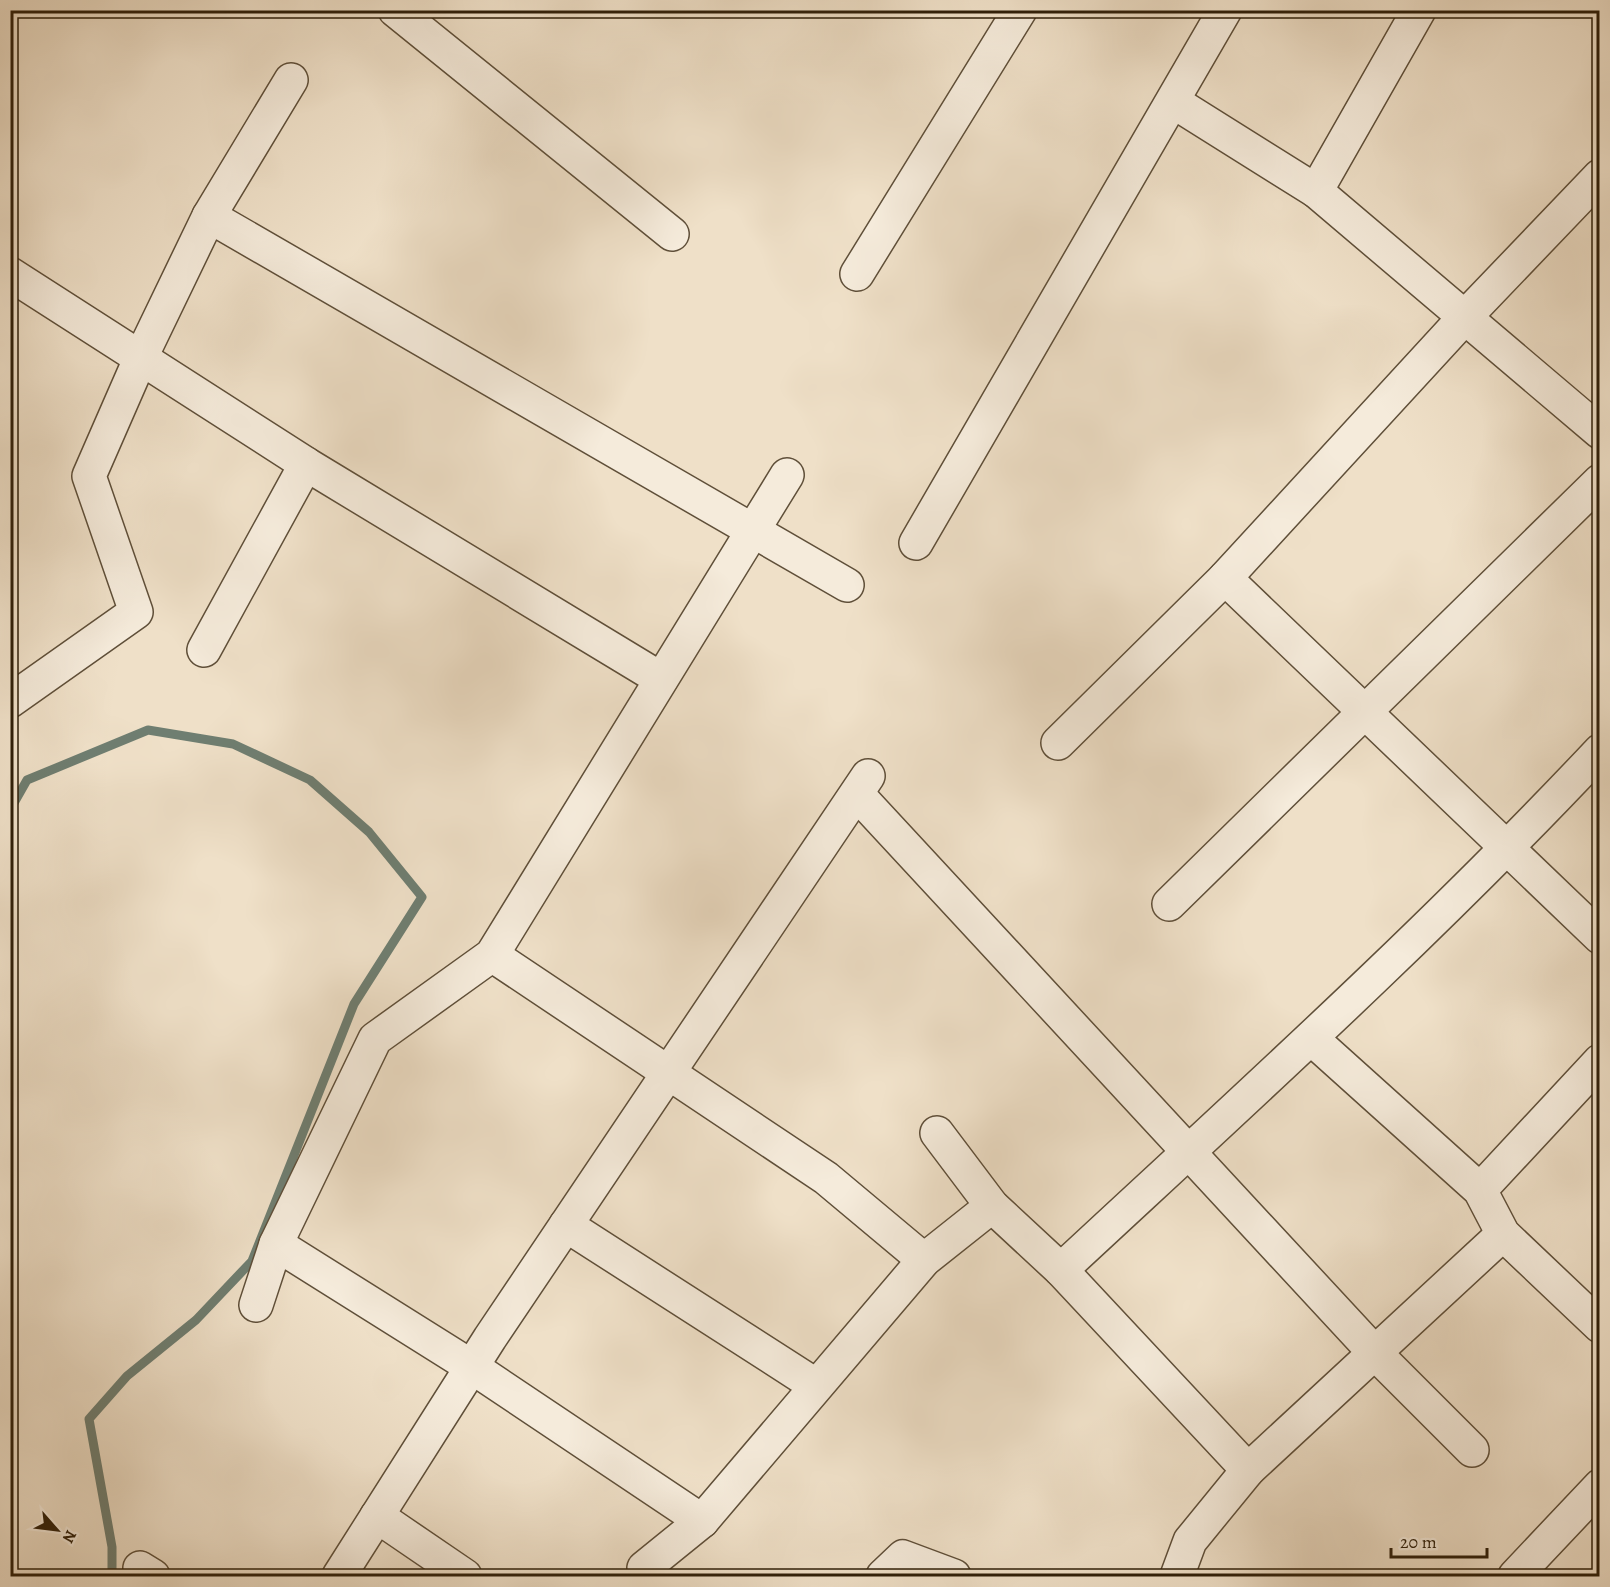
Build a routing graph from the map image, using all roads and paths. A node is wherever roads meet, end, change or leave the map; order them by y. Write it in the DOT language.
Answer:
graph roads {
  1 [pos="395,10"];
  2 [pos="1020,10"];
  3 [pos="1225,10"];
  4 [pos="1419,10"];
  5 [pos="291,80"];
  6 [pos="1174,102"];
  7 [pos="1599,176"];
  8 [pos="1316,191"];
  9 [pos="209,216"];
  10 [pos="672,234"];
  11 [pos="10,274"];
  12 [pos="857,274"];
  13 [pos="1465,317"];
  14 [pos="141,357"];
  15 [pos="1599,432"];
  16 [pos="306,464"];
  17 [pos="787,475"];
  18 [pos="1599,481"];
  19 [pos="753,530"];
  20 [pos="916,543"];
  21 [pos="1225,578"];
  22 [pos="847,585"];
  23 [pos="204,650"];
  24 [pos="662,679"];
  25 [pos="10,701"];
  26 [pos="1364,712"];
  27 [pos="1058,743"];
  28 [pos="1599,752"];
  29 [pos="1508,849"];
  30 [pos="1169,904"];
  31 [pos="1599,937"];
  32 [pos="492,955"];
  33 [pos="1311,1038"];
  34 [pos="1599,1061"];
  35 [pos="670,1071"];
  36 [pos="937,1133"];
  37 [pos="1188,1151"];
  38 [pos="1480,1190"];
  39 [pos="992,1206"];
  40 [pos="566,1225"];
  41 [pos="1503,1234"];
  42 [pos="276,1244"];
  43 [pos="924,1260"];
  44 [pos="1061,1270"];
  45 [pos="256,1305"];
  46 [pos="1599,1326"];
  47 [pos="1374,1352"];
  48 [pos="472,1367"];
  49 [pos="815,1385"];
  50 [pos="1472,1450"];
  51 [pos="1248,1470"];
  52 [pos="1599,1486"];
  53 [pos="377,1516"];
  54 [pos="702,1521"];
  55 [pos="644,1568"];
  56 [pos="339,1576"];
  57 [pos="465,1576"];
  58 [pos="883,1576"];
  59 [pos="954,1576"];
  60 [pos="1177,1576"];
  61 [pos="1515,1576"];
  1 -- 10 [label="street"];
  2 -- 12 [label="street"];
  3 -- 6 [label="street"];
  4 -- 8 [label="street"];
  5 -- 9 [label="street"];
  6 -- 8 [label="street"];
  6 -- 20 [label="street"];
  7 -- 13 [label="street"];
  8 -- 13 [label="street"];
  9 -- 14 [label="street"];
  9 -- 19 [label="street"];
  11 -- 14 [label="street"];
  13 -- 15 [label="street"];
  13 -- 21 [label="street"];
  14 -- 16 [label="street"];
  14 -- 25 [label="street"];
  16 -- 23 [label="street"];
  16 -- 24 [label="street"];
  17 -- 19 [label="street"];
  18 -- 26 [label="street"];
  19 -- 22 [label="street"];
  19 -- 24 [label="street"];
  21 -- 26 [label="street"];
  21 -- 27 [label="street"];
  24 -- 32 [label="street"];
  26 -- 29 [label="street"];
  26 -- 30 [label="street"];
  28 -- 29 [label="street"];
  29 -- 31 [label="street"];
  29 -- 33 [label="street"];
  32 -- 35 [label="street"];
  32 -- 42 [label="street"];
  33 -- 37 [label="street"];
  33 -- 38 [label="street"];
  34 -- 38 [label="street"];
  35 -- 37 [label="street"];
  35 -- 40 [label="street"];
  35 -- 43 [label="street"];
  36 -- 39 [label="street"];
  37 -- 44 [label="street"];
  37 -- 47 [label="street"];
  38 -- 41 [label="street"];
  39 -- 43 [label="street"];
  39 -- 44 [label="street"];
  40 -- 48 [label="street"];
  40 -- 49 [label="street"];
  41 -- 46 [label="street"];
  41 -- 47 [label="street"];
  42 -- 45 [label="street"];
  42 -- 48 [label="street"];
  43 -- 49 [label="street"];
  44 -- 51 [label="street"];
  47 -- 50 [label="street"];
  47 -- 51 [label="street"];
  48 -- 53 [label="street"];
  48 -- 54 [label="street"];
  49 -- 54 [label="street"];
  51 -- 60 [label="street"];
  52 -- 61 [label="street"];
  53 -- 56 [label="street"];
  53 -- 57 [label="street"];
  54 -- 55 [label="street"];
  58 -- 59 [label="street"];
}
